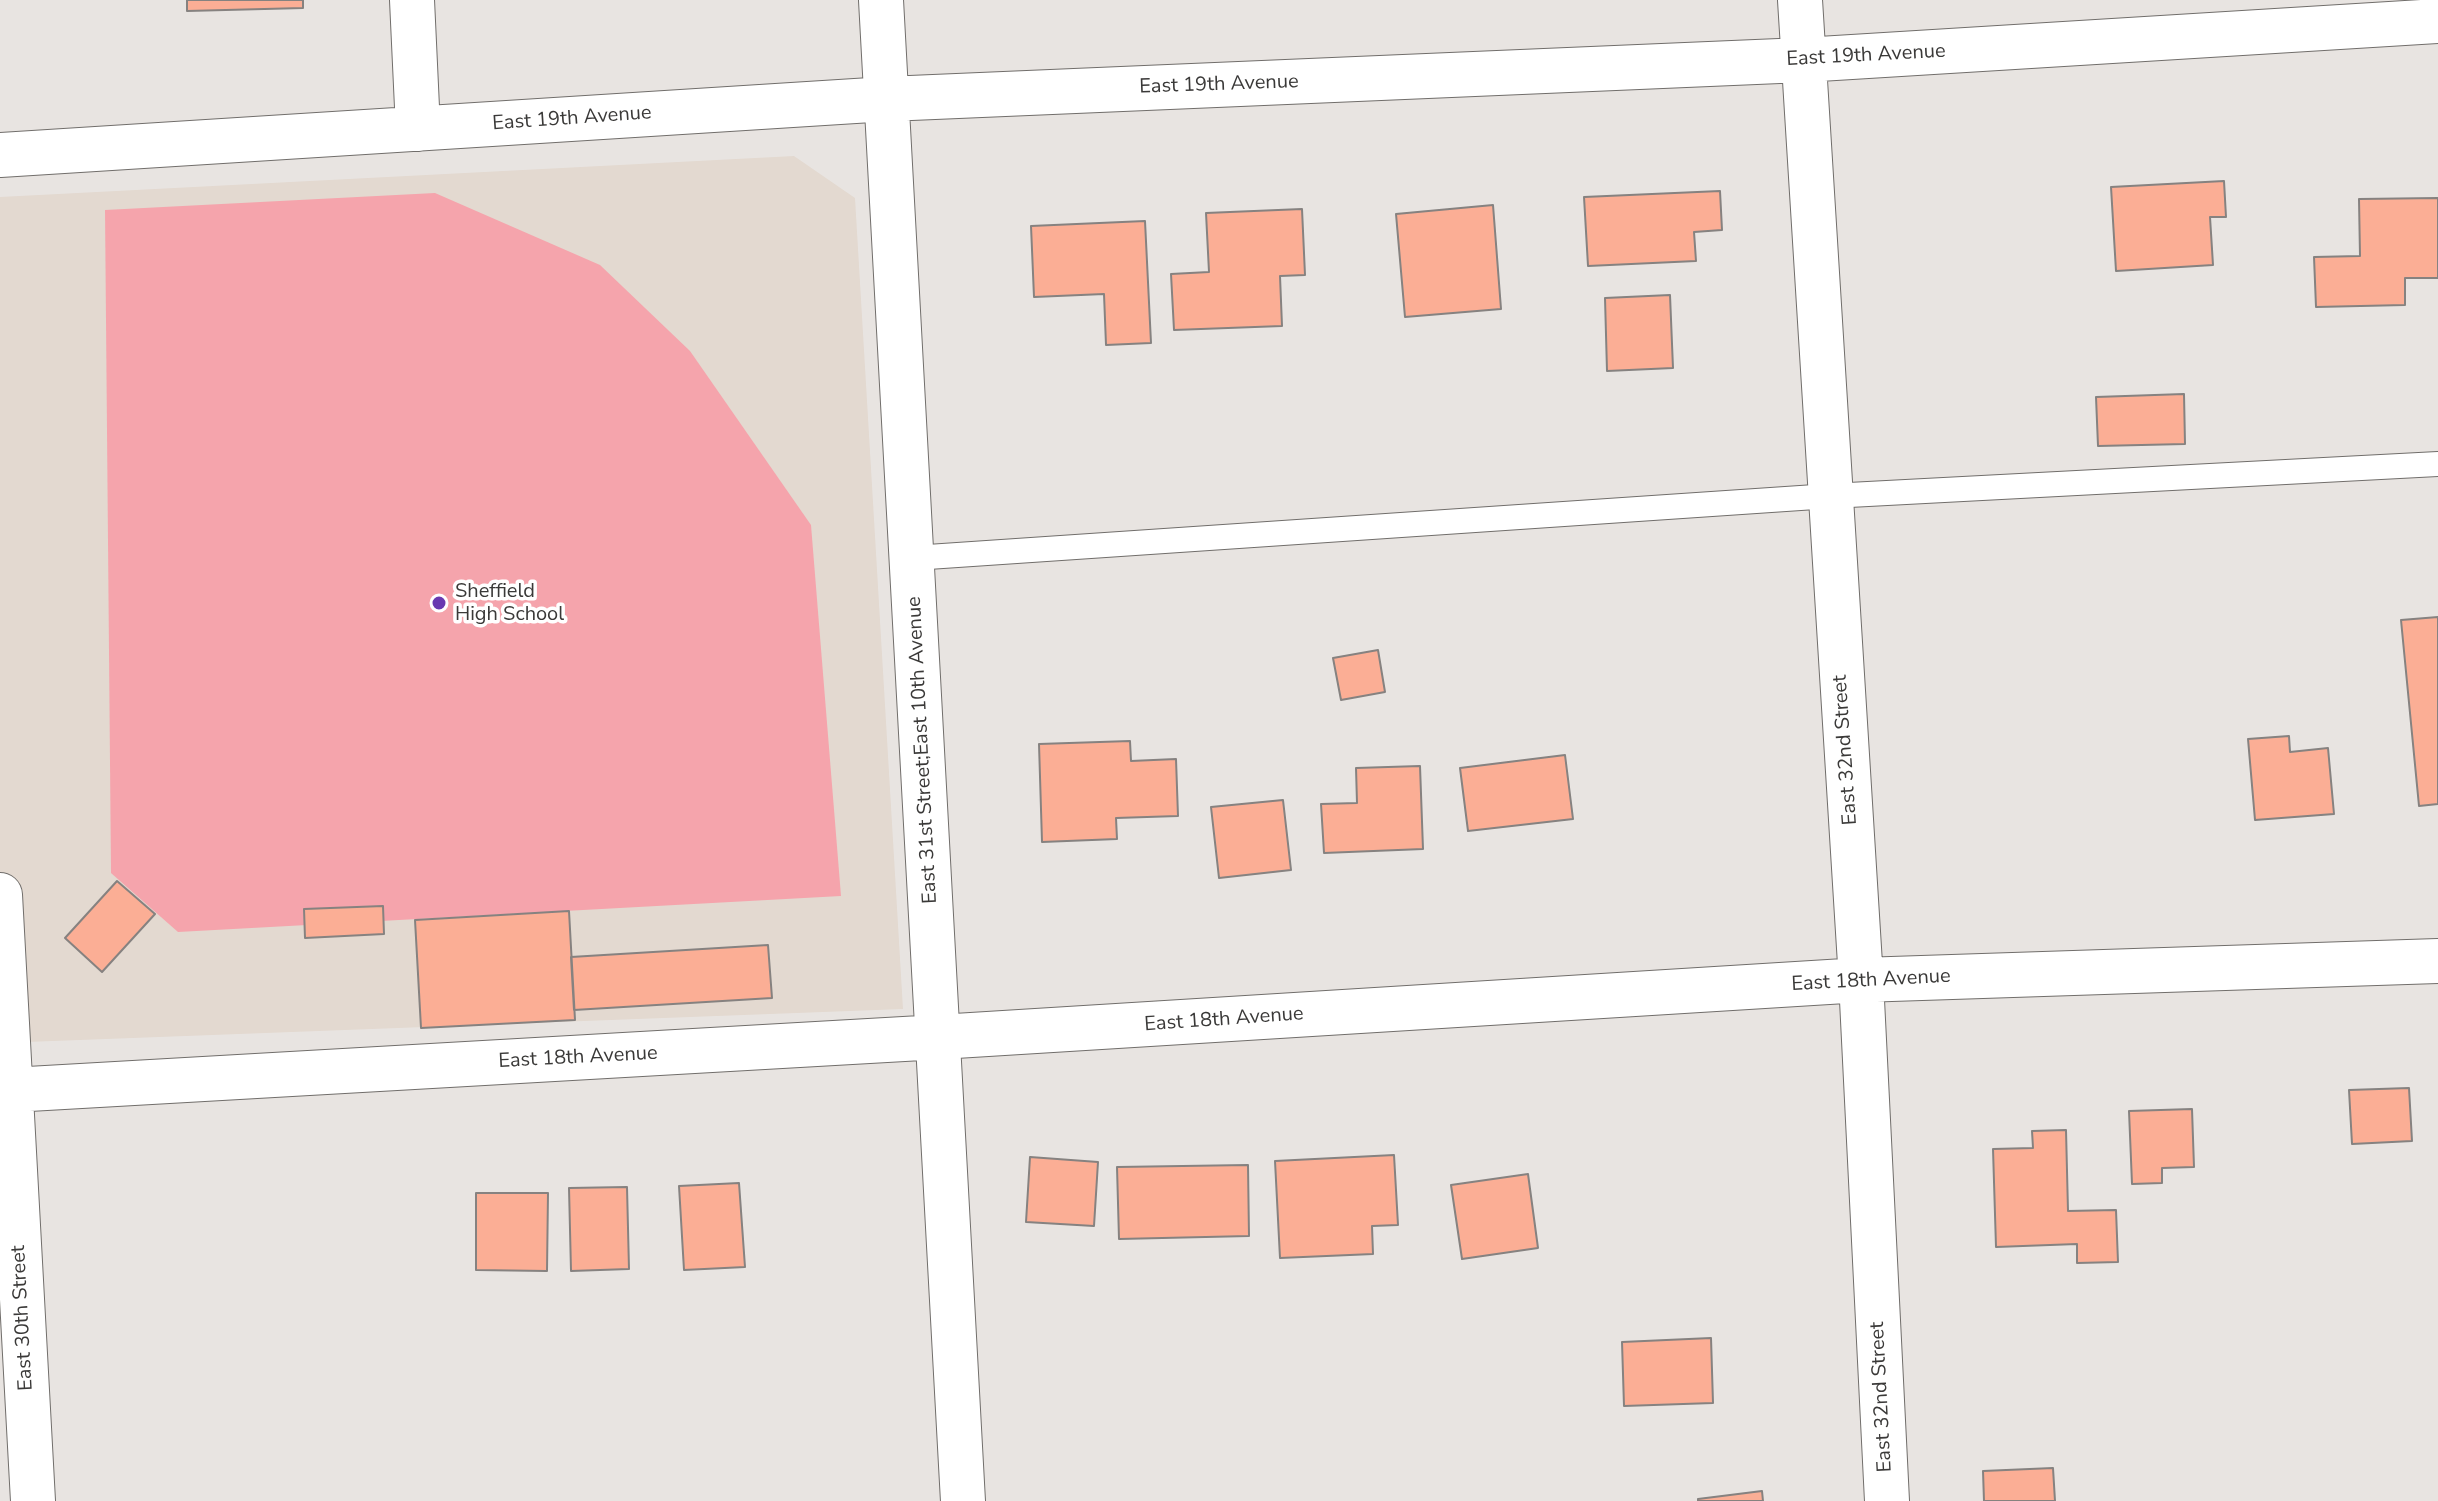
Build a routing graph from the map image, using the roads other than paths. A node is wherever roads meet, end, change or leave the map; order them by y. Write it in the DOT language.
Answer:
graph roads {
  1 [pos="412,0"];
  2 [pos="881,0"];
  3 [pos="1800,0"];
  4 [pos="2438,21"];
  5 [pos="1803,60"];
  6 [pos="887,99"];
  7 [pos="418,129"];
  8 [pos="0,155"];
  9 [pos="2438,464"];
  10 [pos="1830,496"];
  11 [pos="913,558"];
  12 [pos="0,895"];
  13 [pos="2438,961"];
  14 [pos="1861,980"];
  15 [pos="939,1037"];
  16 [pos="11,1090"];
  17 [pos="33,1501"];
  18 [pos="963,1501"];
  19 [pos="1887,1501"];
  1 -- 7 [label="street"];
  2 -- 6 [label="street, East 31st Street;East 10th Avenue"];
  3 -- 5 [label="street, East 32nd Street"];
  4 -- 5 [label="street, East 19th Avenue"];
  5 -- 6 [label="street, East 19th Avenue"];
  5 -- 10 [label="street, East 32nd Street"];
  6 -- 7 [label="street, East 19th Avenue"];
  6 -- 11 [label="street, East 31st Street;East 10th Avenue"];
  7 -- 8 [label="street, East 19th Avenue"];
  9 -- 10 [label="lane"];
  10 -- 11 [label="lane"];
  10 -- 14 [label="street, East 32nd Street"];
  11 -- 15 [label="street, East 31st Street;East 10th Avenue"];
  12 -- 16 [label="street, East 30th Street"];
  13 -- 14 [label="street, East 18th Avenue"];
  14 -- 15 [label="street, East 18th Avenue"];
  14 -- 19 [label="street, East 32nd Street"];
  15 -- 16 [label="street, East 18th Avenue"];
  15 -- 18 [label="street, East 31st Street;East 10th Avenue"];
  16 -- 17 [label="street, East 30th Street"];
}
